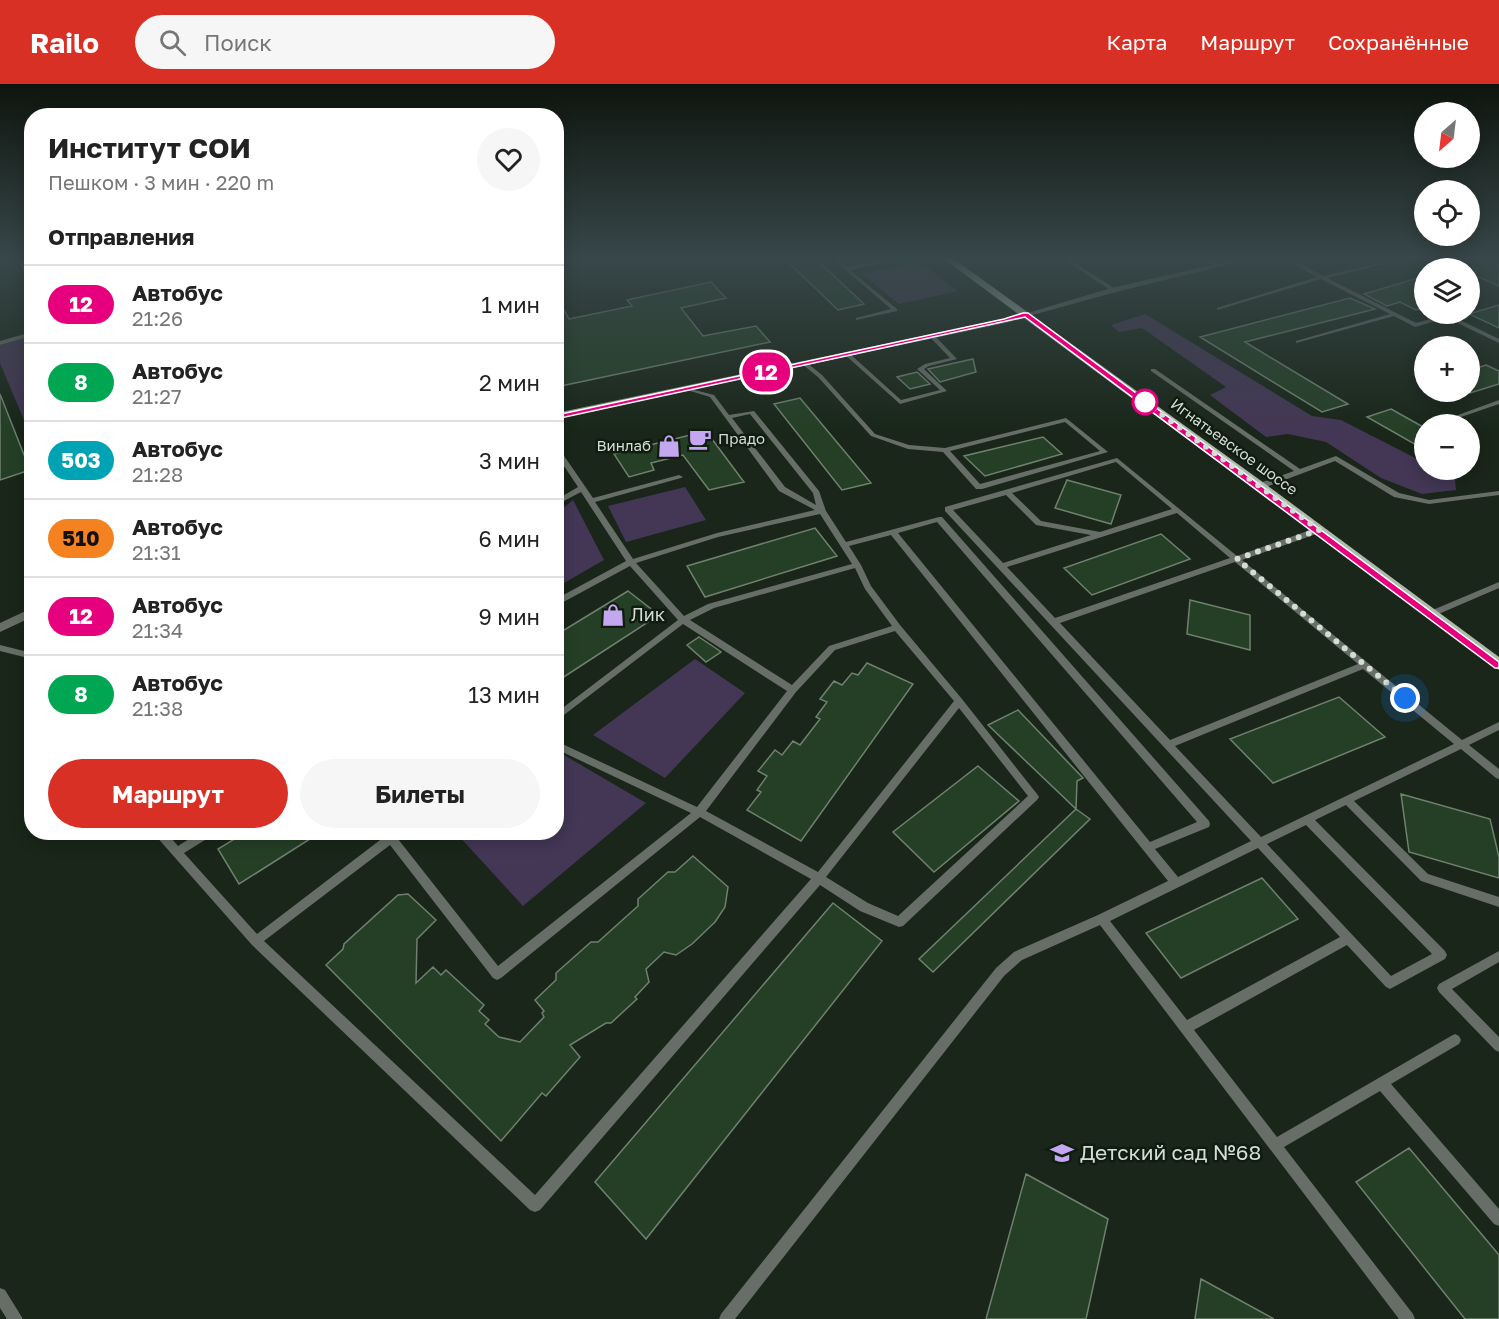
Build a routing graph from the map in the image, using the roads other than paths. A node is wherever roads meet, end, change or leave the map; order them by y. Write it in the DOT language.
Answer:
graph roads {
  1 [pos="868,317"];
  2 [pos="1019,317"];
  3 [pos="1028,317"];
  4 [pos="1387,317"];
  5 [pos="1396,317"];
  6 [pos="1446,317"];
  7 [pos="1449,317"];
  8 [pos="858,319"];
  9 [pos="24,336"];
  10 [pos="933,336"];
  11 [pos="1499,341"];
  12 [pos="1298,342"];
  13 [pos="0,343"];
  14 [pos="847,354"];
  15 [pos="804,363"];
  16 [pos="1153,370"];
  17 [pos="690,389"];
  18 [pos="1499,402"];
  19 [pos="564,414"];
  20 [pos="1464,414"];
  21 [pos="727,417"];
  22 [pos="945,450"];
  23 [pos="564,461"];
  24 [pos="1299,471"];
  25 [pos="679,477"];
  26 [pos="1260,486"];
  27 [pos="581,489"];
  28 [pos="1007,492"];
  29 [pos="1499,493"];
  30 [pos="564,499"];
  31 [pos="590,501"];
  32 [pos="1178,510"];
  33 [pos="822,511"];
  34 [pos="1319,530"];
  35 [pos="893,532"];
  36 [pos="1100,535"];
  37 [pos="844,545"];
  38 [pos="1237,559"];
  39 [pos="631,562"];
  40 [pos="857,565"];
  41 [pos="1002,566"];
  42 [pos="1499,585"];
  43 [pos="564,599"];
  44 [pos="1431,614"];
  45 [pos="24,616"];
  46 [pos="683,620"];
  47 [pos="1053,622"];
  48 [pos="897,627"];
  49 [pos="0,628"];
  50 [pos="0,648"];
  51 [pos="24,654"];
  52 [pos="1365,665"];
  53 [pos="1499,665"];
  54 [pos="793,690"];
  55 [pos="959,701"];
  56 [pos="564,712"];
  57 [pos="1499,726"];
  58 [pos="1461,744"];
  59 [pos="1168,745"];
  60 [pos="564,749"];
  61 [pos="1499,776"];
  62 [pos="1347,800"];
  63 [pos="699,812"];
  64 [pos="1306,819"];
  65 [pos="166,840"];
  66 [pos="196,840"];
  67 [pos="384,840"];
  68 [pos="396,840"];
  69 [pos="1259,842"];
  70 [pos="1148,848"];
  71 [pos="177,852"];
  72 [pos="819,878"];
  73 [pos="1176,883"];
  74 [pos="1499,902"];
  75 [pos="1102,919"];
  76 [pos="1348,939"];
  77 [pos="256,941"];
  78 [pos="1499,956"];
  79 [pos="1185,1028"];
  80 [pos="1455,1040"];
  81 [pos="1499,1046"];
  82 [pos="1382,1084"];
  83 [pos="1275,1145"];
  84 [pos="1499,1219"];
  85 [pos="0,1295"];
  86 [pos="15,1319"];
  87 [pos="726,1319"];
  88 [pos="1407,1319"];
  1 -- 8 [label="lane"];
  2 -- 10 [label="main road"];
  3 -- 26 [label="main road, Игнатьевское шоссе"];
  4 -- 12 [label="lane"];
  5 -- 6 [label="lane"];
  7 -- 11 [label="lane"];
  9 -- 13 [label="lane"];
  10 -- 14 [label="main road"];
  10 -- 14 [label="lane"];
  14 -- 15 [label="main road"];
  15 -- 17 [label="main road"];
  15 -- 22 [label="lane"];
  16 -- 24 [label="lane"];
  17 -- 19 [label="main road"];
  17 -- 21 [label="lane"];
  18 -- 20 [label="lane"];
  21 -- 33 [label="lane"];
  21 -- 33 [label="lane"];
  22 -- 22 [label="lane"];
  23 -- 27 [label="lane"];
  24 -- 26 [label="lane"];
  24 -- 29 [label="lane"];
  25 -- 31 [label="lane"];
  26 -- 34 [label="main road, Игнатьевское шоссе"];
  27 -- 30 [label="lane"];
  27 -- 31 [label="lane"];
  28 -- 32 [label="lane"];
  28 -- 36 [label="lane"];
  28 -- 41 [label="lane"];
  31 -- 39 [label="lane"];
  32 -- 36 [label="lane"];
  32 -- 38 [label="lane"];
  33 -- 37 [label="lane"];
  33 -- 39 [label="lane"];
  34 -- 38 [label="lane"];
  34 -- 44 [label="main road, Игнатьевское шоссе"];
  35 -- 37 [label="lane"];
  35 -- 70 [label="lane"];
  35 -- 70 [label="lane"];
  36 -- 41 [label="lane"];
  37 -- 40 [label="lane"];
  38 -- 47 [label="lane"];
  38 -- 52 [label="lane"];
  39 -- 43 [label="lane"];
  39 -- 46 [label="lane"];
  40 -- 46 [label="lane"];
  40 -- 48 [label="lane"];
  41 -- 47 [label="lane"];
  42 -- 44 [label="lane"];
  44 -- 53 [label="main road, Игнатьевское шоссе"];
  45 -- 49 [label="street"];
  46 -- 54 [label="lane"];
  46 -- 56 [label="lane"];
  47 -- 59 [label="lane"];
  48 -- 54 [label="lane"];
  48 -- 55 [label="lane"];
  50 -- 51 [label="lane"];
  52 -- 58 [label="lane"];
  52 -- 59 [label="lane"];
  54 -- 63 [label="lane"];
  55 -- 72 [label="lane"];
  55 -- 72 [label="lane"];
  57 -- 58 [label="lane"];
  58 -- 61 [label="lane"];
  58 -- 62 [label="lane"];
  59 -- 69 [label="lane"];
  60 -- 63 [label="lane"];
  62 -- 64 [label="lane"];
  62 -- 74 [label="lane"];
  63 -- 68 [label="lane"];
  63 -- 72 [label="lane"];
  64 -- 69 [label="lane"];
  64 -- 76 [label="lane"];
  65 -- 71 [label="lane"];
  66 -- 71 [label="lane"];
  67 -- 77 [label="lane"];
  69 -- 73 [label="lane"];
  69 -- 76 [label="lane"];
  70 -- 73 [label="lane"];
  71 -- 77 [label="lane"];
  72 -- 77 [label="lane"];
  73 -- 75 [label="lane"];
  75 -- 79 [label="lane"];
  75 -- 87 [label="lane"];
  76 -- 79 [label="lane"];
  78 -- 81 [label="lane"];
  79 -- 83 [label="lane"];
  80 -- 82 [label="lane"];
  82 -- 83 [label="lane"];
  82 -- 84 [label="lane"];
  83 -- 88 [label="lane"];
  85 -- 86 [label="lane"];
}
